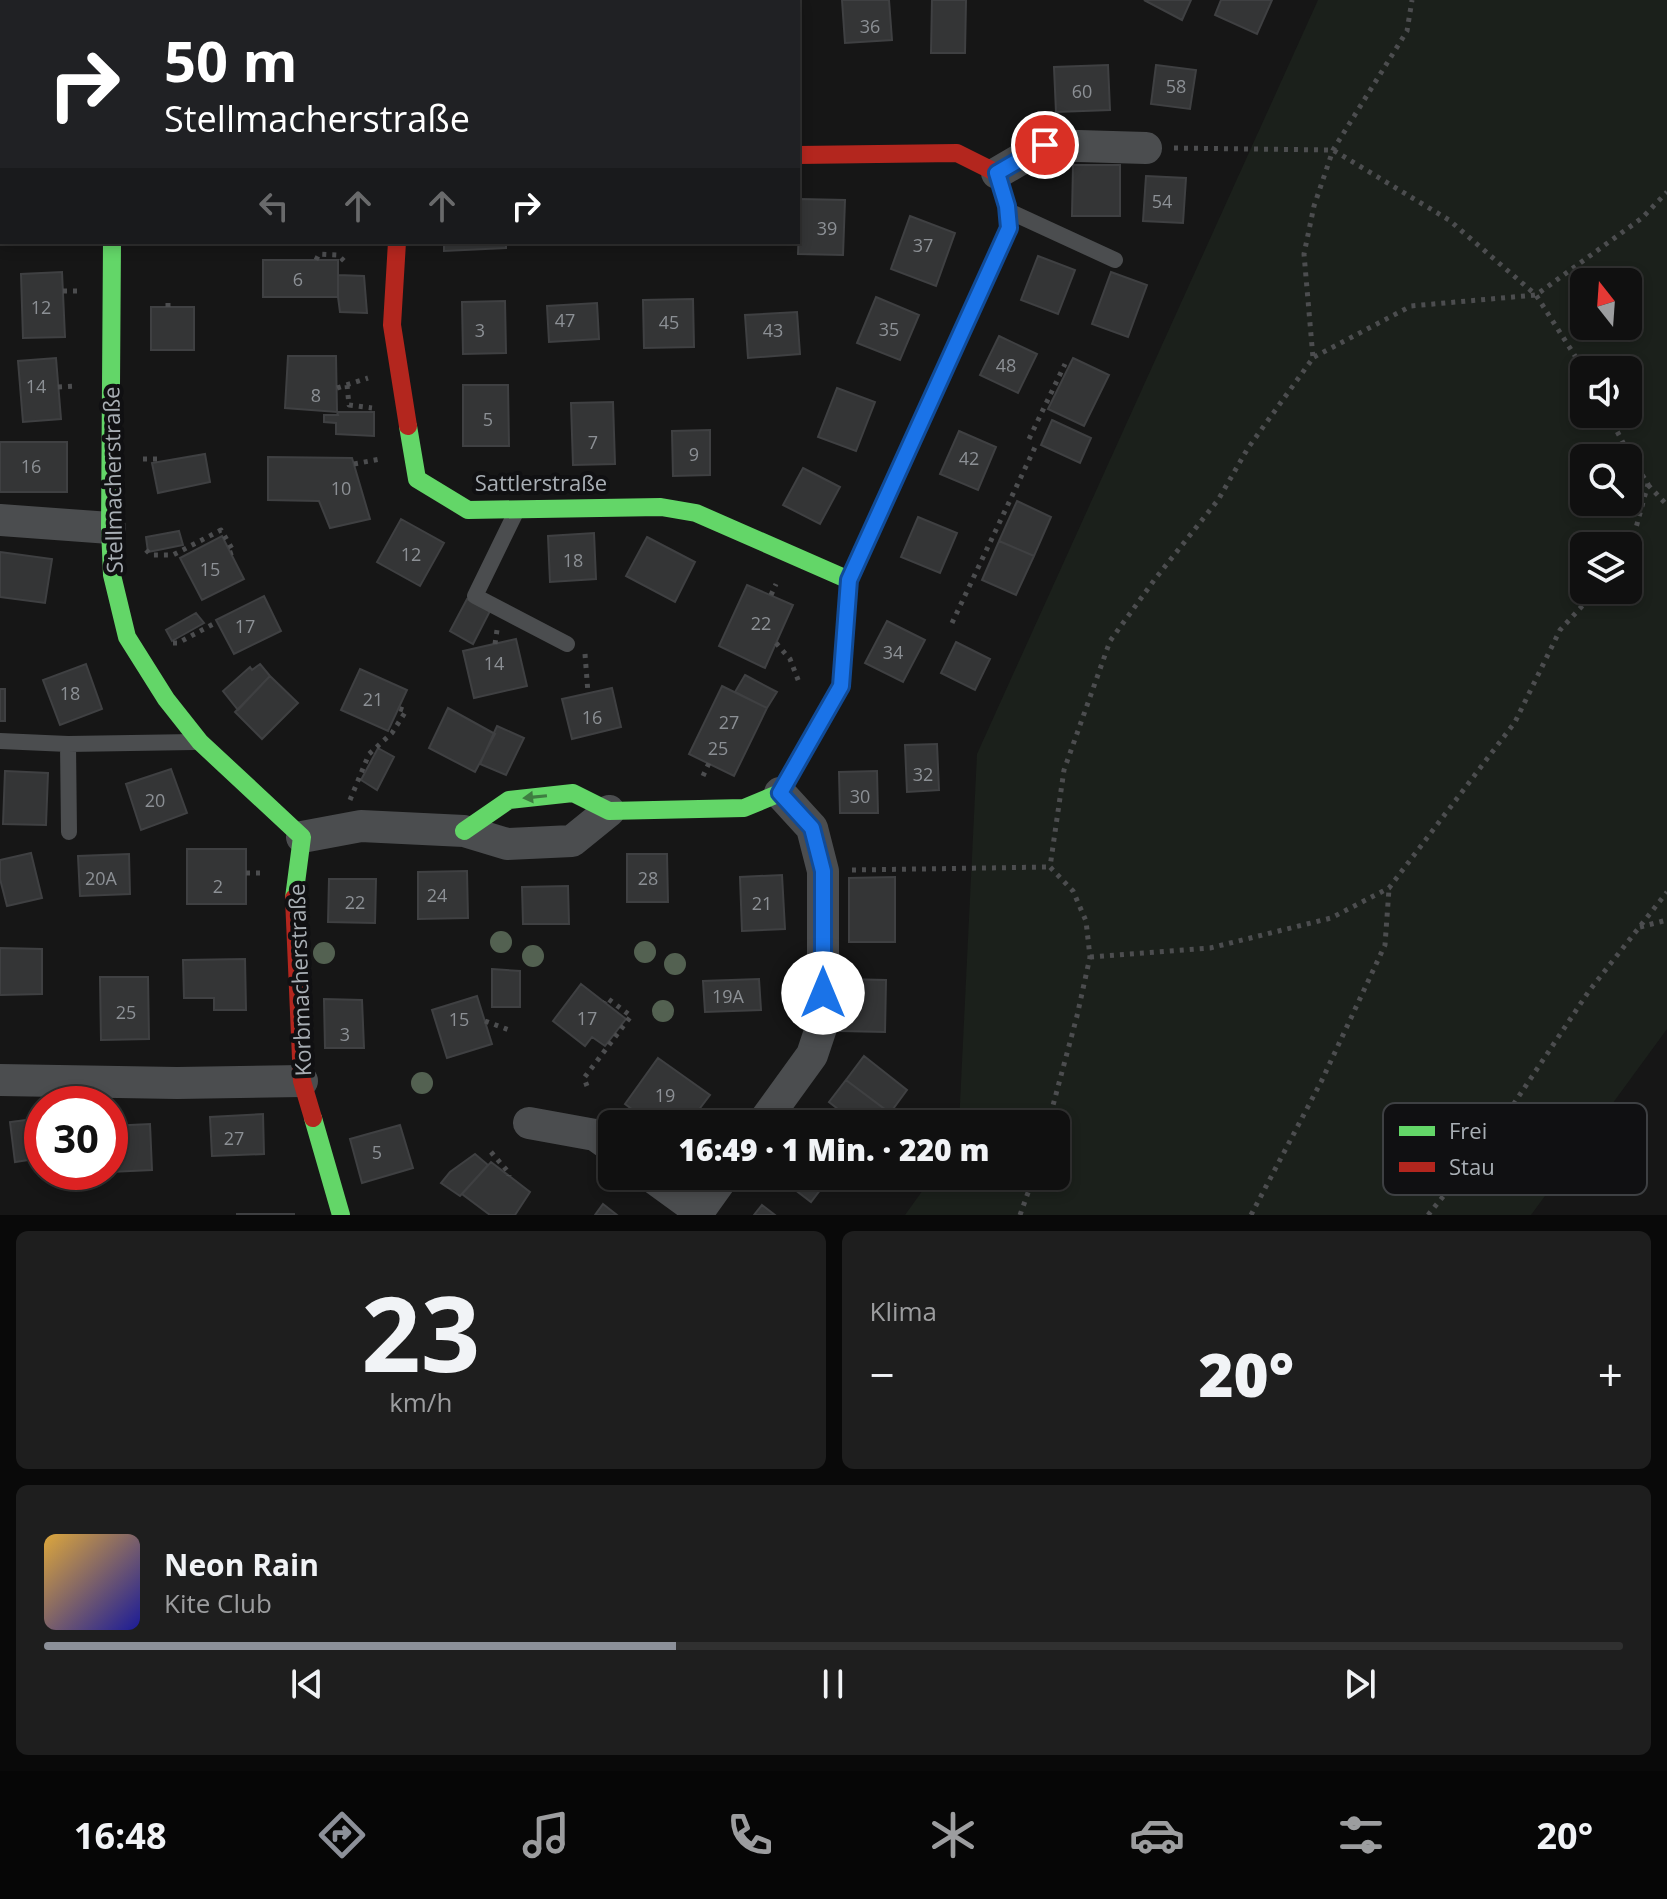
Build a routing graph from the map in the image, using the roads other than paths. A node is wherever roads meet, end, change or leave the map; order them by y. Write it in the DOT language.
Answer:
graph roads {
  1 [pos="1146,148"];
  2 [pos="800,155"];
  3 [pos="997,173"];
  4 [pos="1008,211"];
  5 [pos="112,244"];
  6 [pos="397,244"];
  7 [pos="1115,260"];
  8 [pos="518,509"];
  9 [pos="0,520"];
  10 [pos="110,528"];
  11 [pos="849,580"];
  12 [pos="567,644"];
  13 [pos="0,741"];
  14 [pos="200,742"];
  15 [pos="68,744"];
  16 [pos="780,793"];
  17 [pos="609,811"];
  18 [pos="464,831"];
  19 [pos="69,832"];
  20 [pos="302,837"];
  21 [pos="0,1080"];
  22 [pos="302,1081"];
  23 [pos="772,1110"];
  24 [pos="529,1123"];
  25 [pos="598,1137"];
  26 [pos="668,1190"];
  27 [pos="714,1190"];
  28 [pos="697,1213"];
  29 [pos="341,1215"];
  1 -- 3 [label="street"];
  2 -- 3 [label="street"];
  3 -- 4 [label="street"];
  4 -- 7 [label="lane"];
  4 -- 11 [label="street"];
  5 -- 10 [label="street, Stellmacherstraße"];
  6 -- 8 [label="street, Sattlerstraße"];
  8 -- 11 [label="street, Sattlerstraße"];
  8 -- 12 [label="lane"];
  9 -- 10 [label="street"];
  10 -- 14 [label="street, Stellmacherstraße"];
  11 -- 16 [label="street"];
  13 -- 15 [label="lane"];
  14 -- 15 [label="lane"];
  14 -- 20 [label="street, Stellmacherstraße"];
  15 -- 19 [label="lane"];
  16 -- 17 [label="street"];
  16 -- 23 [label="street"];
  17 -- 18 [label="street"];
  17 -- 18 [label="street, one-way"];
  18 -- 20 [label="street"];
  20 -- 22 [label="street, Korbmacherstraße"];
  21 -- 22 [label="street"];
  22 -- 29 [label="street, Korbmacherstraße"];
  24 -- 25 [label="street"];
  26 -- 28 [label="street"];
  27 -- 28 [label="street"];
}
